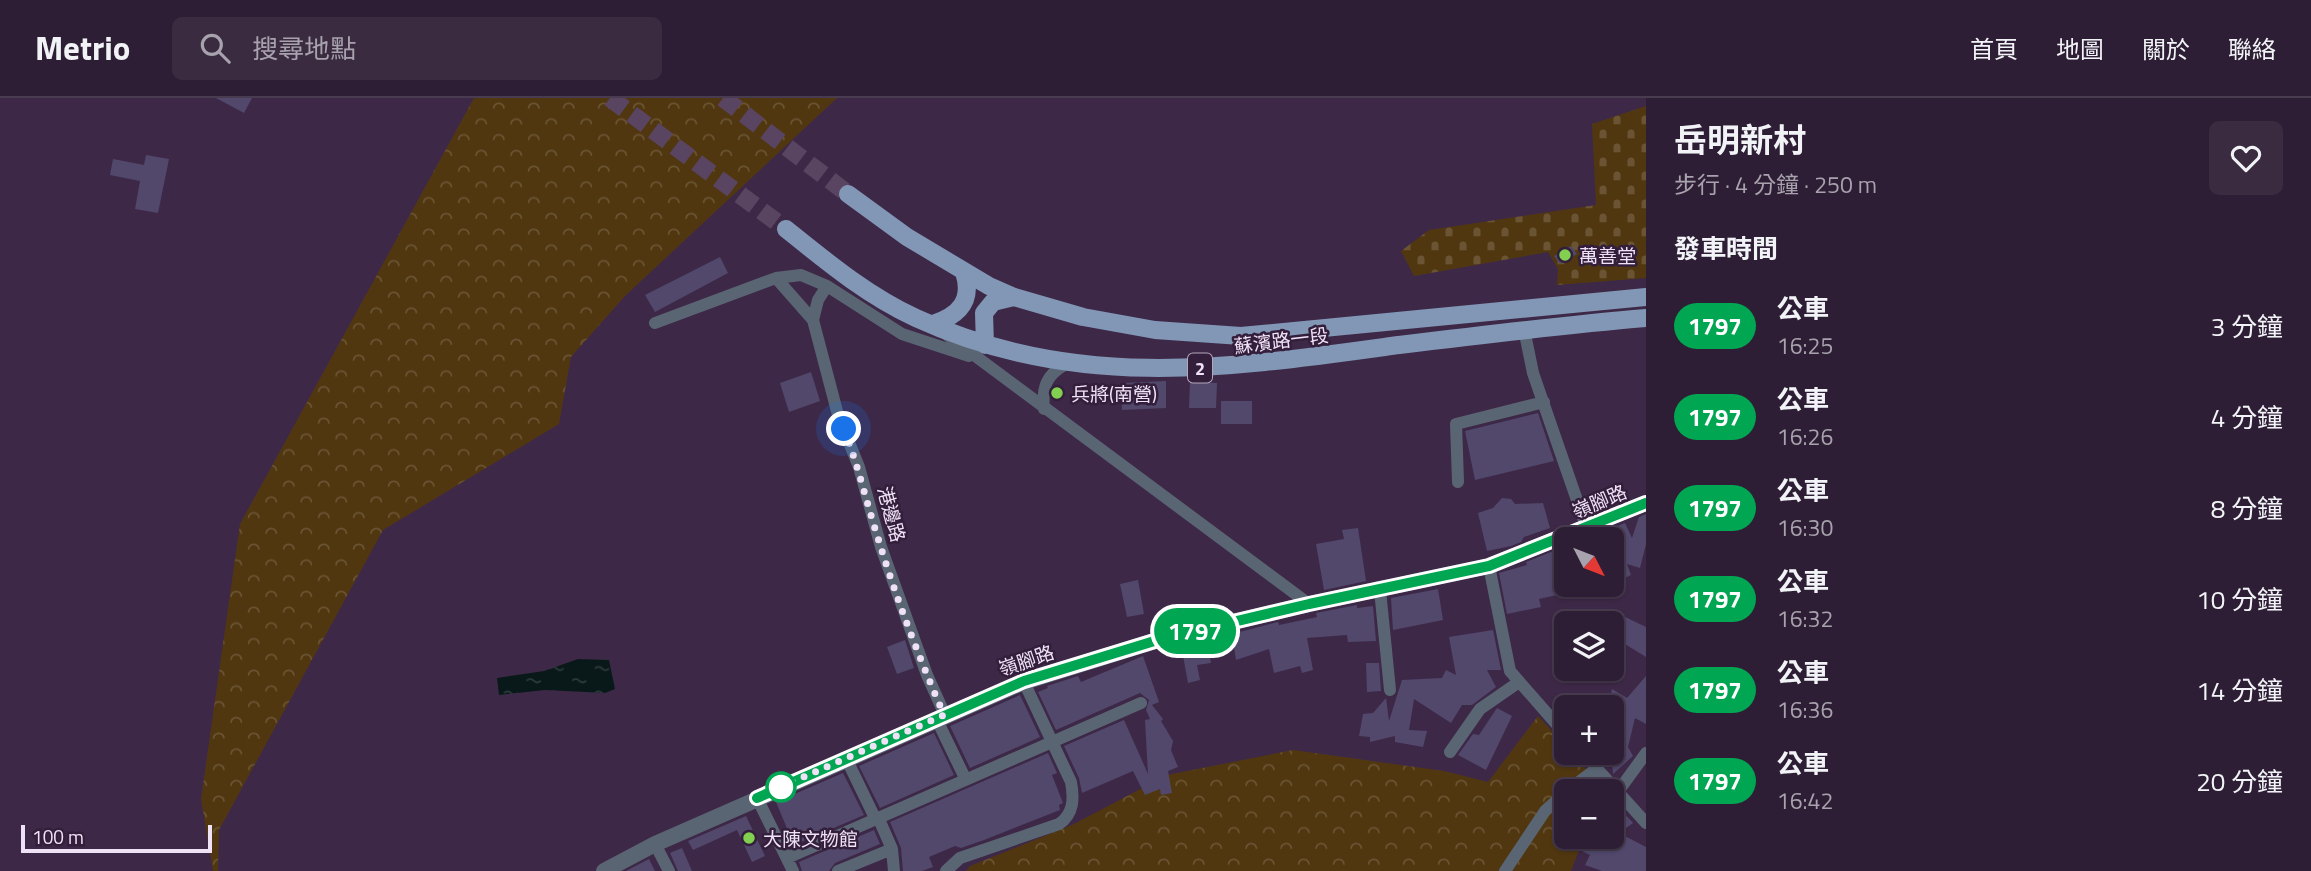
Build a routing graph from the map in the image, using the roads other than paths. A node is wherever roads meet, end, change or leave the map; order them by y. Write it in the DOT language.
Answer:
graph roads {
  1 [pos="848,194"];
  2 [pos="786,229"];
  3 [pos="964,272"];
  4 [pos="776,278"];
  5 [pos="827,286"];
  6 [pos="1014,297"];
  7 [pos="1646,297"];
  8 [pos="1646,318"];
  9 [pos="813,320"];
  10 [pos="655,323"];
  11 [pos="933,324"];
  12 [pos="1524,329"];
  13 [pos="982,352"];
  14 [pos="1066,363"];
  15 [pos="1544,402"];
  16 [pos="1044,409"];
  17 [pos="1458,482"];
  18 [pos="1646,503"];
  19 [pos="1586,527"];
  20 [pos="1592,527"];
  21 [pos="1554,541"];
  22 [pos="1489,566"];
  23 [pos="1380,590"];
  24 [pos="1309,604"];
  25 [pos="1024,681"];
  26 [pos="1519,682"];
  27 [pos="1390,690"];
  28 [pos="1141,703"];
  29 [pos="940,716"];
  30 [pos="1554,721"];
  31 [pos="1052,740"];
  32 [pos="1450,752"];
  33 [pos="1646,752"];
  34 [pos="846,758"];
  35 [pos="1592,765"];
  36 [pos="1596,769"];
  37 [pos="965,778"];
  38 [pos="1583,779"];
  39 [pos="1605,779"];
  40 [pos="1624,784"];
  41 [pos="757,798"];
  42 [pos="1624,799"];
  43 [pos="1554,803"];
  44 [pos="876,818"];
  45 [pos="1646,822"];
  46 [pos="655,844"];
  47 [pos="892,849"];
  48 [pos="787,858"];
  49 [pos="604,871"];
  50 [pos="669,871"];
  51 [pos="793,871"];
  52 [pos="838,871"];
  53 [pos="894,871"];
  54 [pos="946,871"];
  55 [pos="1505,871"];
  1 -- 3 [label="main road, 蘇濱路一段 / 2"];
  2 -- 11 [label="main road, 蘇濱路一段 / 2"];
  3 -- 6 [label="main road, 蘇濱路一段 / 2"];
  3 -- 11 [label="main road"];
  4 -- 5 [label="street"];
  4 -- 9 [label="street"];
  4 -- 10 [label="street"];
  5 -- 9 [label="street"];
  5 -- 13 [label="street"];
  6 -- 7 [label="main road, 蘇濱路一段 / 2"];
  6 -- 13 [label="main road"];
  8 -- 12 [label="main road, 蘇濱路一段 / 2"];
  9 -- 29 [label="street, 港邊路"];
  11 -- 13 [label="main road, 蘇濱路一段 / 2"];
  12 -- 14 [label="main road, 蘇濱路一段 / 2"];
  12 -- 15 [label="street"];
  13 -- 14 [label="main road, 蘇濱路一段 / 2"];
  13 -- 16 [label="street"];
  14 -- 16 [label="street"];
  15 -- 17 [label="street"];
  15 -- 19 [label="street"];
  16 -- 24 [label="street"];
  18 -- 20 [label="street, 嶺腳路"];
  21 -- 22 [label="street, 嶺腳路"];
  22 -- 23 [label="street, 嶺腳路"];
  22 -- 26 [label="street"];
  23 -- 24 [label="street, 嶺腳路"];
  23 -- 27 [label="street"];
  24 -- 25 [label="street, 嶺腳路"];
  25 -- 29 [label="street, 嶺腳路"];
  25 -- 31 [label="street"];
  26 -- 30 [label="street"];
  26 -- 32 [label="street"];
  28 -- 31 [label="street"];
  29 -- 34 [label="street, 嶺腳路"];
  29 -- 37 [label="street, 港邊路"];
  31 -- 37 [label="street"];
  31 -- 54 [label="street"];
  33 -- 40 [label="street"];
  34 -- 41 [label="street, 嶺腳路"];
  34 -- 44 [label="street"];
  35 -- 36 [label="street"];
  36 -- 38 [label="street"];
  36 -- 39 [label="street"];
  37 -- 44 [label="street"];
  41 -- 46 [label="street, 嶺腳路"];
  41 -- 48 [label="street"];
  42 -- 45 [label="street"];
  43 -- 55 [label="street"];
  44 -- 47 [label="street"];
  44 -- 48 [label="street"];
  46 -- 49 [label="street, 嶺腳路"];
  46 -- 50 [label="street"];
  47 -- 52 [label="street"];
  47 -- 53 [label="street"];
  48 -- 51 [label="street"];
}
